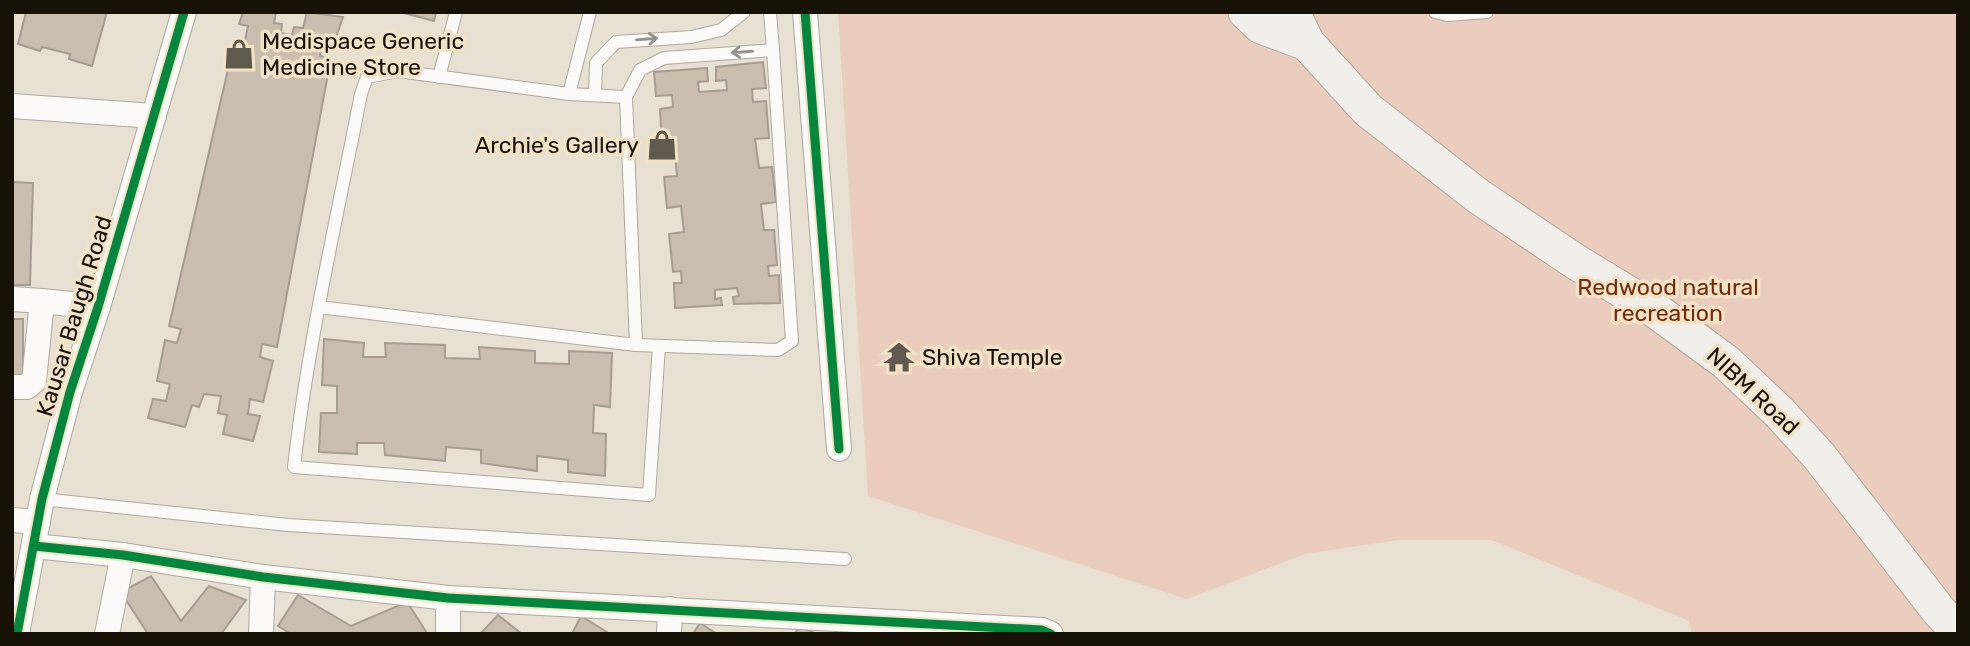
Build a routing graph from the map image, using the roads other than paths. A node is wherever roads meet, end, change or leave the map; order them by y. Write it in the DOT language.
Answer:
graph roads {
  1 [pos="184,12"];
  2 [pos="456,12"];
  3 [pos="590,12"];
  4 [pos="744,12"];
  5 [pos="770,12"];
  6 [pos="805,12"];
  7 [pos="1246,12"];
  8 [pos="1292,12"];
  9 [pos="1435,12"];
  10 [pos="1487,12"];
  11 [pos="1307,43"];
  12 [pos="773,50"];
  13 [pos="439,77"];
  14 [pos="569,94"];
  15 [pos="595,95"];
  16 [pos="626,97"];
  17 [pos="12,106"];
  18 [pos="153,116"];
  19 [pos="12,299"];
  20 [pos="42,301"];
  21 [pos="98,307"];
  22 [pos="319,307"];
  23 [pos="636,345"];
  24 [pos="659,346"];
  25 [pos="12,387"];
  26 [pos="839,449"];
  27 [pos="12,520"];
  28 [pos="38,522"];
  29 [pos="122,555"];
  30 [pos="845,559"];
  31 [pos="263,577"];
  32 [pos="447,598"];
  33 [pos="669,622"];
  34 [pos="883,628"];
  35 [pos="1958,631"];
  36 [pos="17,634"];
  37 [pos="107,634"];
  38 [pos="261,634"];
  39 [pos="448,634"];
  40 [pos="1051,634"];
  1 -- 18 [label="street, Kausar Baugh Road"];
  2 -- 13 [label="lane"];
  3 -- 14 [label="lane"];
  15 -- 4 [label="lane, one-way"];
  5 -- 12 [label="lane"];
  6 -- 26 [label="street"];
  7 -- 11 [label="main road, NIBM Road"];
  8 -- 11 [label="main road, NIBM Road"];
  9 -- 10 [label="lane"];
  11 -- 35 [label="main road, NIBM Road"];
  12 -- 16 [label="lane, one-way"];
  12 -- 24 [label="lane"];
  13 -- 14 [label="lane"];
  13 -- 22 [label="lane"];
  14 -- 15 [label="lane"];
  15 -- 16 [label="lane"];
  16 -- 23 [label="lane"];
  17 -- 18 [label="street"];
  18 -- 21 [label="street, Kausar Baugh Road"];
  19 -- 20 [label="street"];
  20 -- 21 [label="street"];
  20 -- 25 [label="street"];
  21 -- 28 [label="street, Kausar Baugh Road"];
  22 -- 23 [label="lane"];
  22 -- 24 [label="lane"];
  23 -- 24 [label="lane"];
  27 -- 28 [label="street"];
  28 -- 29 [label="street"];
  28 -- 30 [label="lane"];
  28 -- 36 [label="street, Kausar Baugh Road"];
  29 -- 31 [label="street"];
  29 -- 37 [label="street"];
  31 -- 32 [label="street"];
  31 -- 38 [label="street"];
  32 -- 33 [label="street"];
  32 -- 39 [label="street"];
  33 -- 34 [label="street"];
  34 -- 40 [label="street"];
}
